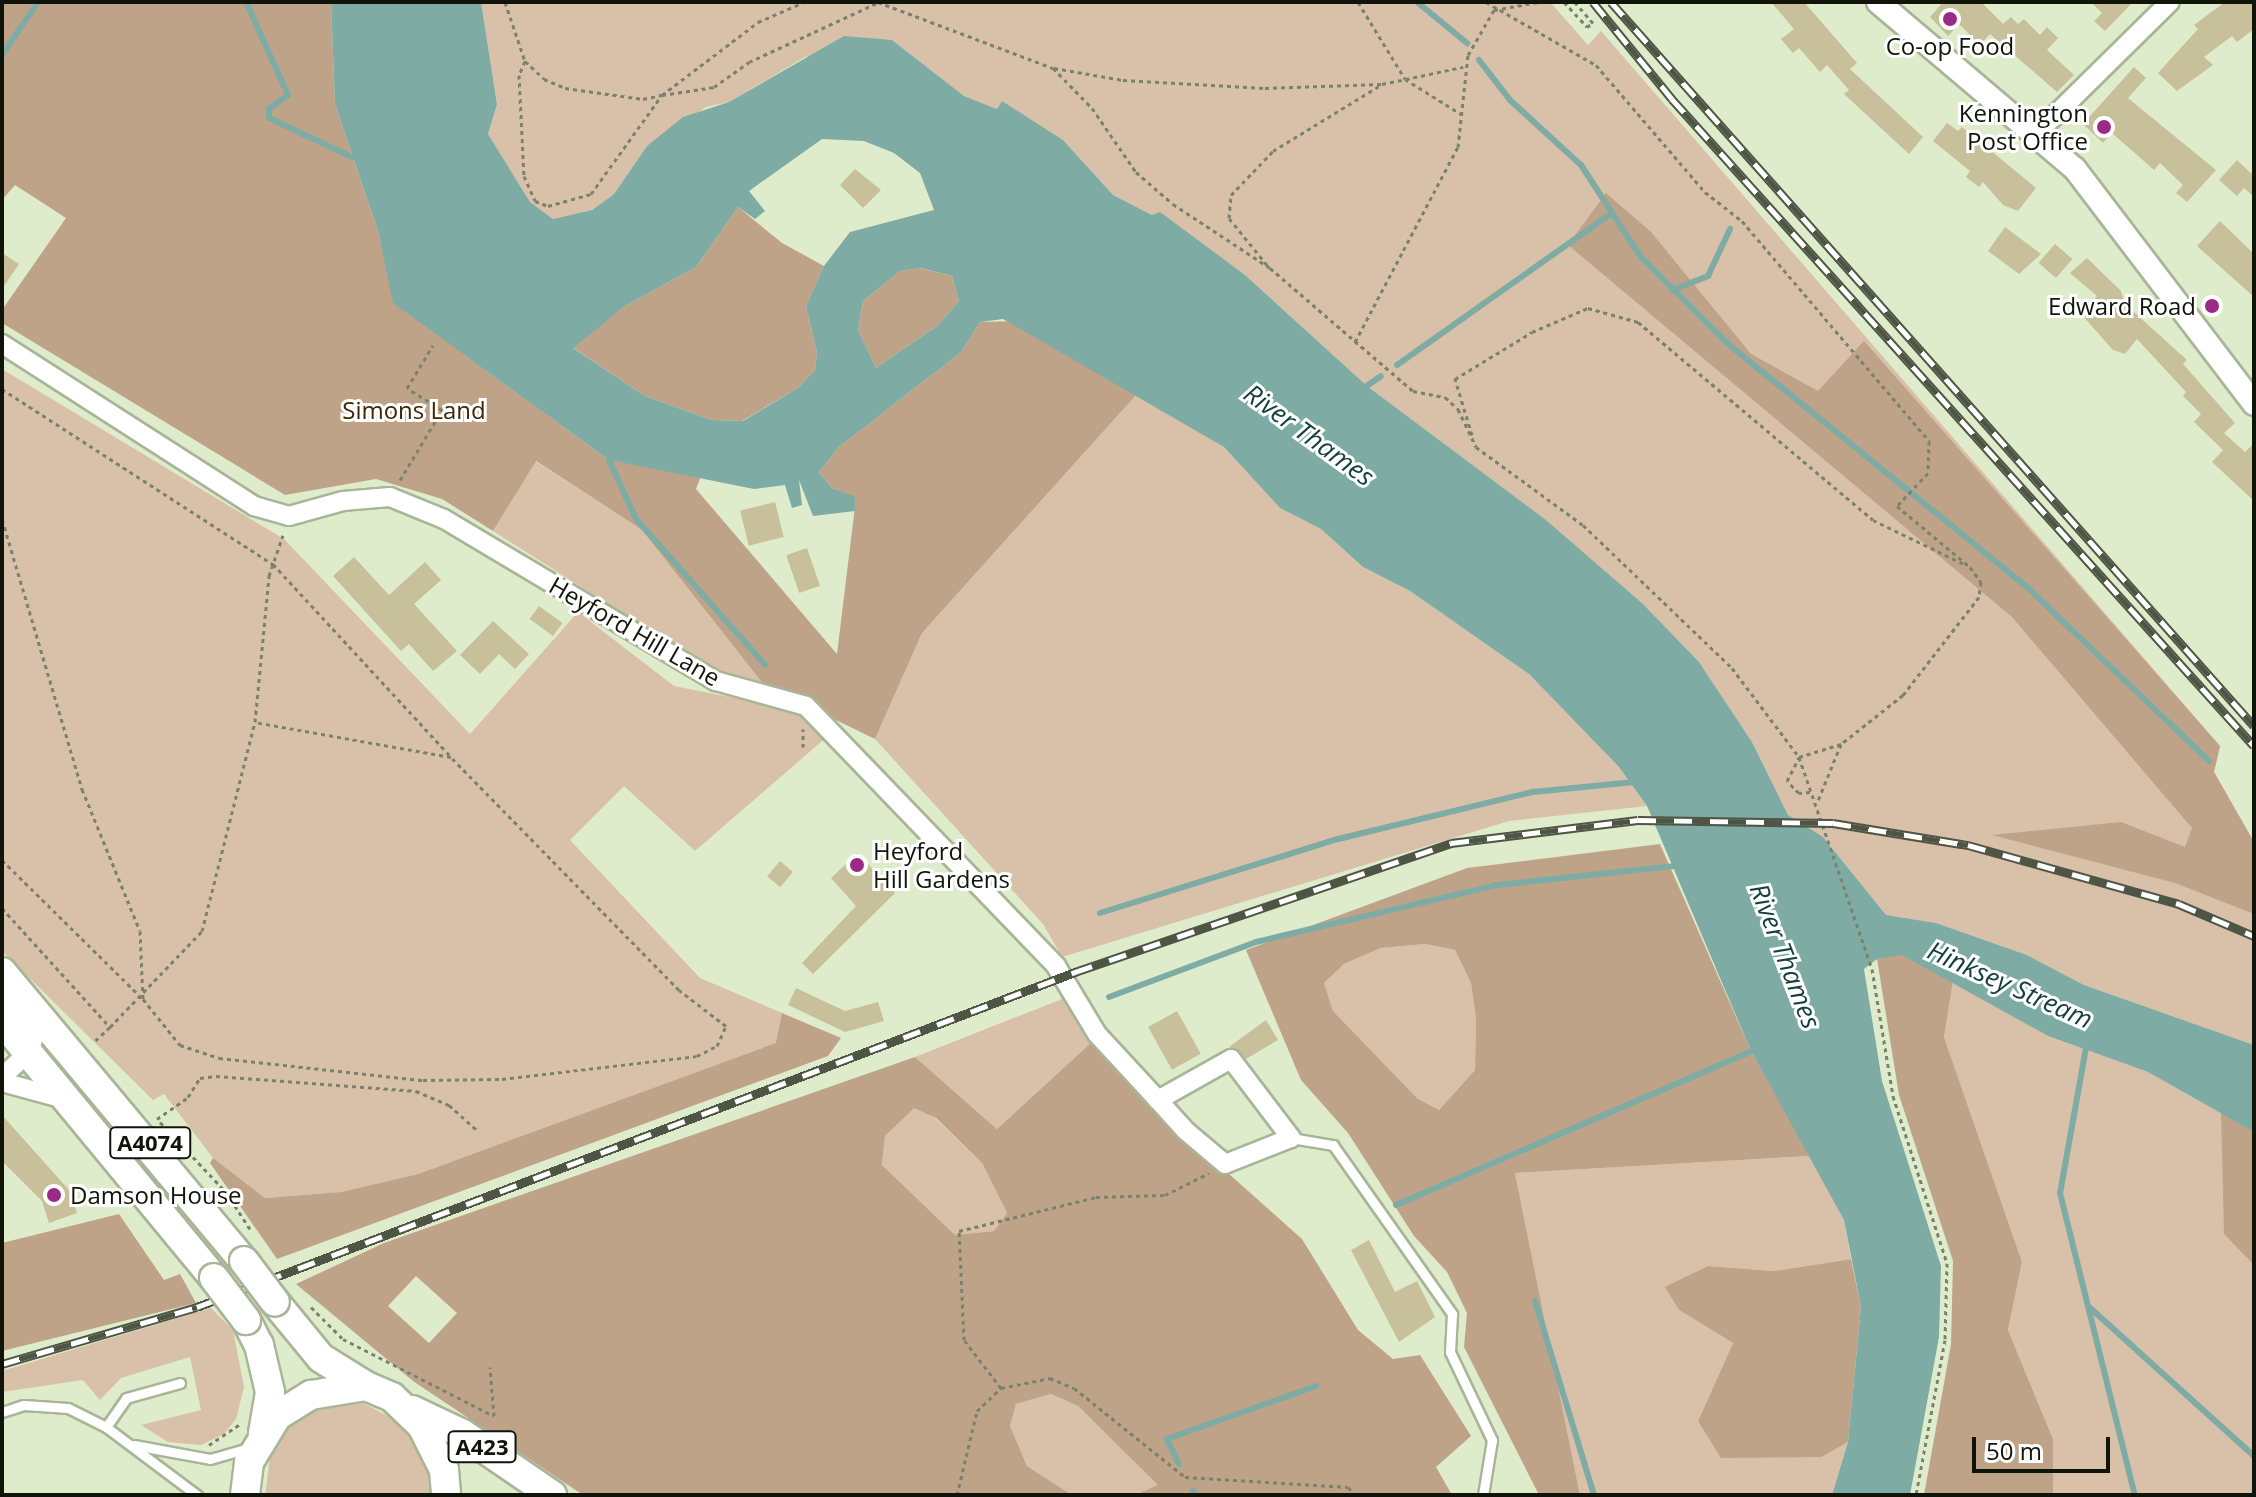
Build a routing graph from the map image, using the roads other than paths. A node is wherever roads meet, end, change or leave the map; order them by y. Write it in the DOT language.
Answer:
graph roads {
  1 [pos="1878,2"];
  2 [pos="2170,2"];
  3 [pos="2038,132"];
  4 [pos="2,344"];
  5 [pos="2254,404"];
  6 [pos="2,972"];
  7 [pos="2,995"];
  8 [pos="22,1036"];
  9 [pos="2,1080"];
  10 [pos="1158,1100"];
  11 [pos="71,1102"];
  12 [pos="1291,1138"];
  13 [pos="180,1383"];
  14 [pos="366,1386"];
  15 [pos="407,1408"];
  16 [pos="2,1412"];
  17 [pos="106,1427"];
  18 [pos="255,1431"];
  19 [pos="131,1444"];
  20 [pos="197,1495"];
  21 [pos="245,1495"];
  22 [pos="446,1495"];
  23 [pos="552,1495"];
  24 [pos="1483,1495"];
  1 -- 3 [label="street"];
  2 -- 3 [label="street"];
  3 -- 5 [label="street"];
  4 -- 10 [label="street, Heyford Hill Lane"];
  6 -- 8 [label="main road, A4074"];
  7 -- 8 [label="street"];
  8 -- 9 [label="street"];
  8 -- 11 [label="main road, A4074"];
  8 -- 14 [label="main road, A4074, bridge"];
  9 -- 11 [label="street"];
  10 -- 12 [label="street, Heyford Hill Lane"];
  10 -- 12 [label="street"];
  11 -- 18 [label="main road, A4074, bridge"];
  12 -- 24 [label="lane"];
  13 -- 17 [label="lane"];
  14 -- 15 [label="main road"];
  14 -- 18 [label="main road"];
  15 -- 22 [label="main road"];
  15 -- 23 [label="main road, A423"];
  16 -- 17 [label="lane"];
  17 -- 19 [label="lane"];
  18 -- 19 [label="lane"];
  18 -- 21 [label="main road"];
  19 -- 20 [label="lane"];
}
